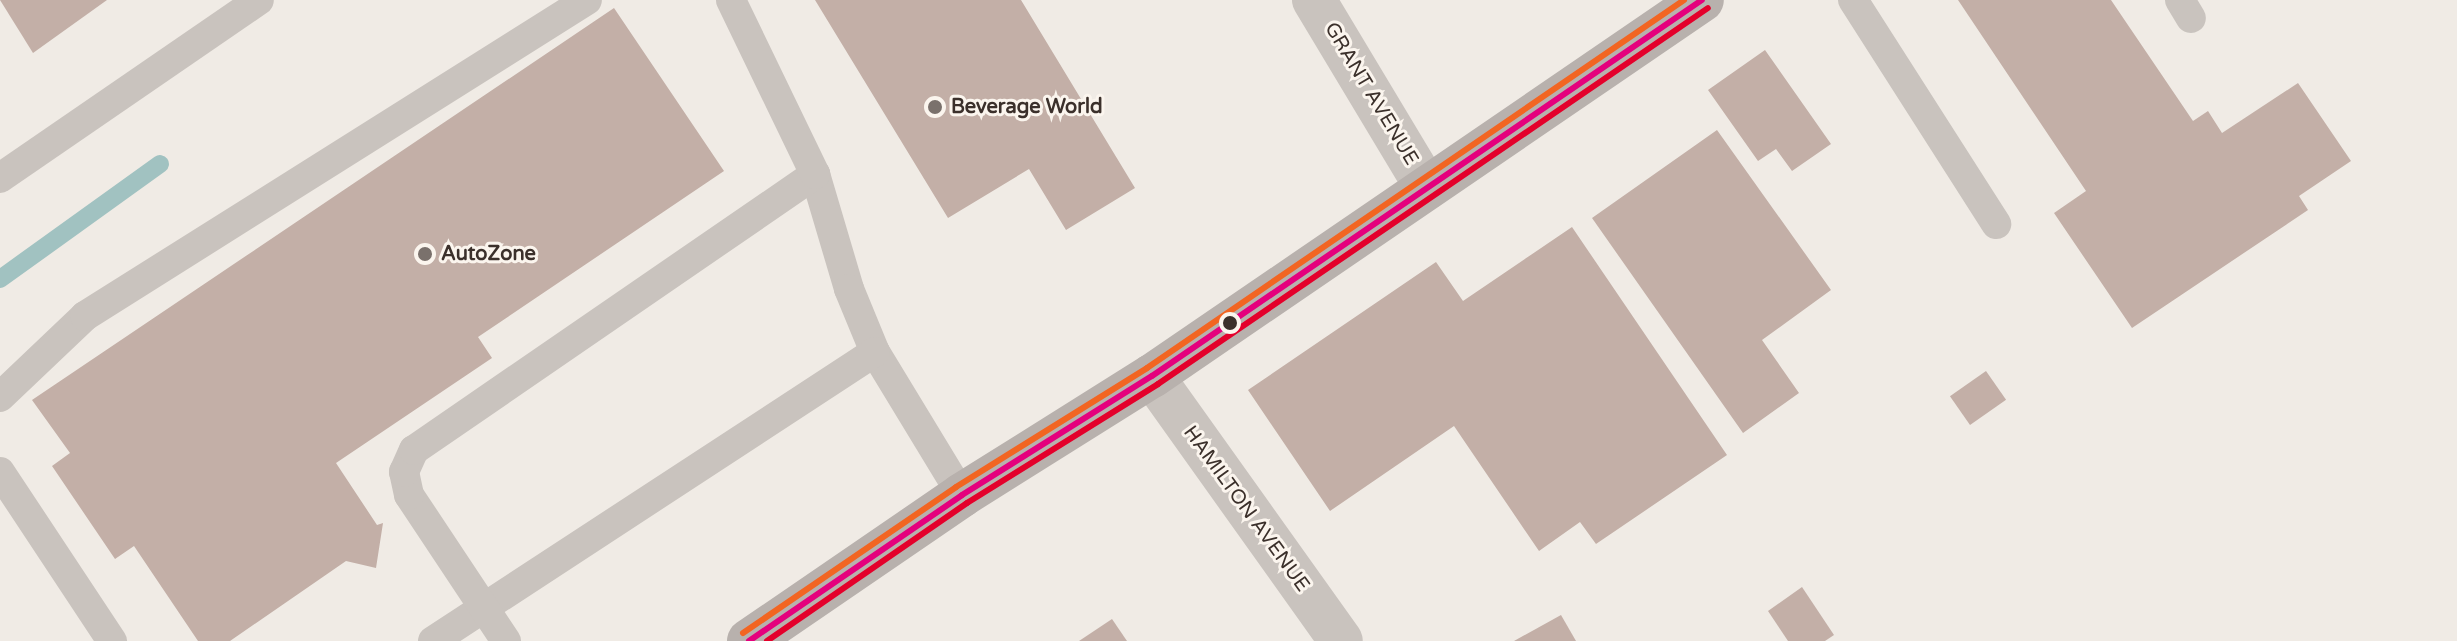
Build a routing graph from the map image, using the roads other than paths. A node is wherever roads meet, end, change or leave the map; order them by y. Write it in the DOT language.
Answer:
graph roads {
  1 [pos="259,0"];
  2 [pos="587,0"];
  3 [pos="731,0"];
  4 [pos="1314,0"];
  5 [pos="1702,0"];
  6 [pos="1853,0"];
  7 [pos="815,174"];
  8 [pos="0,178"];
  9 [pos="1427,188"];
  10 [pos="1996,224"];
  11 [pos="875,352"];
  12 [pos="1152,376"];
  13 [pos="0,397"];
  14 [pos="0,472"];
  15 [pos="962,495"];
  16 [pos="484,608"];
  17 [pos="112,641"];
  18 [pos="433,641"];
  19 [pos="506,641"];
  20 [pos="749,641"];
  21 [pos="1341,641"];
  1 -- 8 [label="lane"];
  2 -- 13 [label="lane"];
  3 -- 7 [label="lane"];
  4 -- 9 [label="street, GRANT AVENUE"];
  5 -- 9 [label="main road"];
  6 -- 10 [label="lane"];
  7 -- 11 [label="lane"];
  7 -- 16 [label="lane"];
  9 -- 12 [label="main road"];
  11 -- 15 [label="lane"];
  11 -- 16 [label="lane"];
  12 -- 15 [label="main road"];
  12 -- 21 [label="street, HAMILTON AVENUE"];
  14 -- 17 [label="lane"];
  15 -- 20 [label="main road"];
  16 -- 18 [label="lane"];
  16 -- 19 [label="lane"];
}
